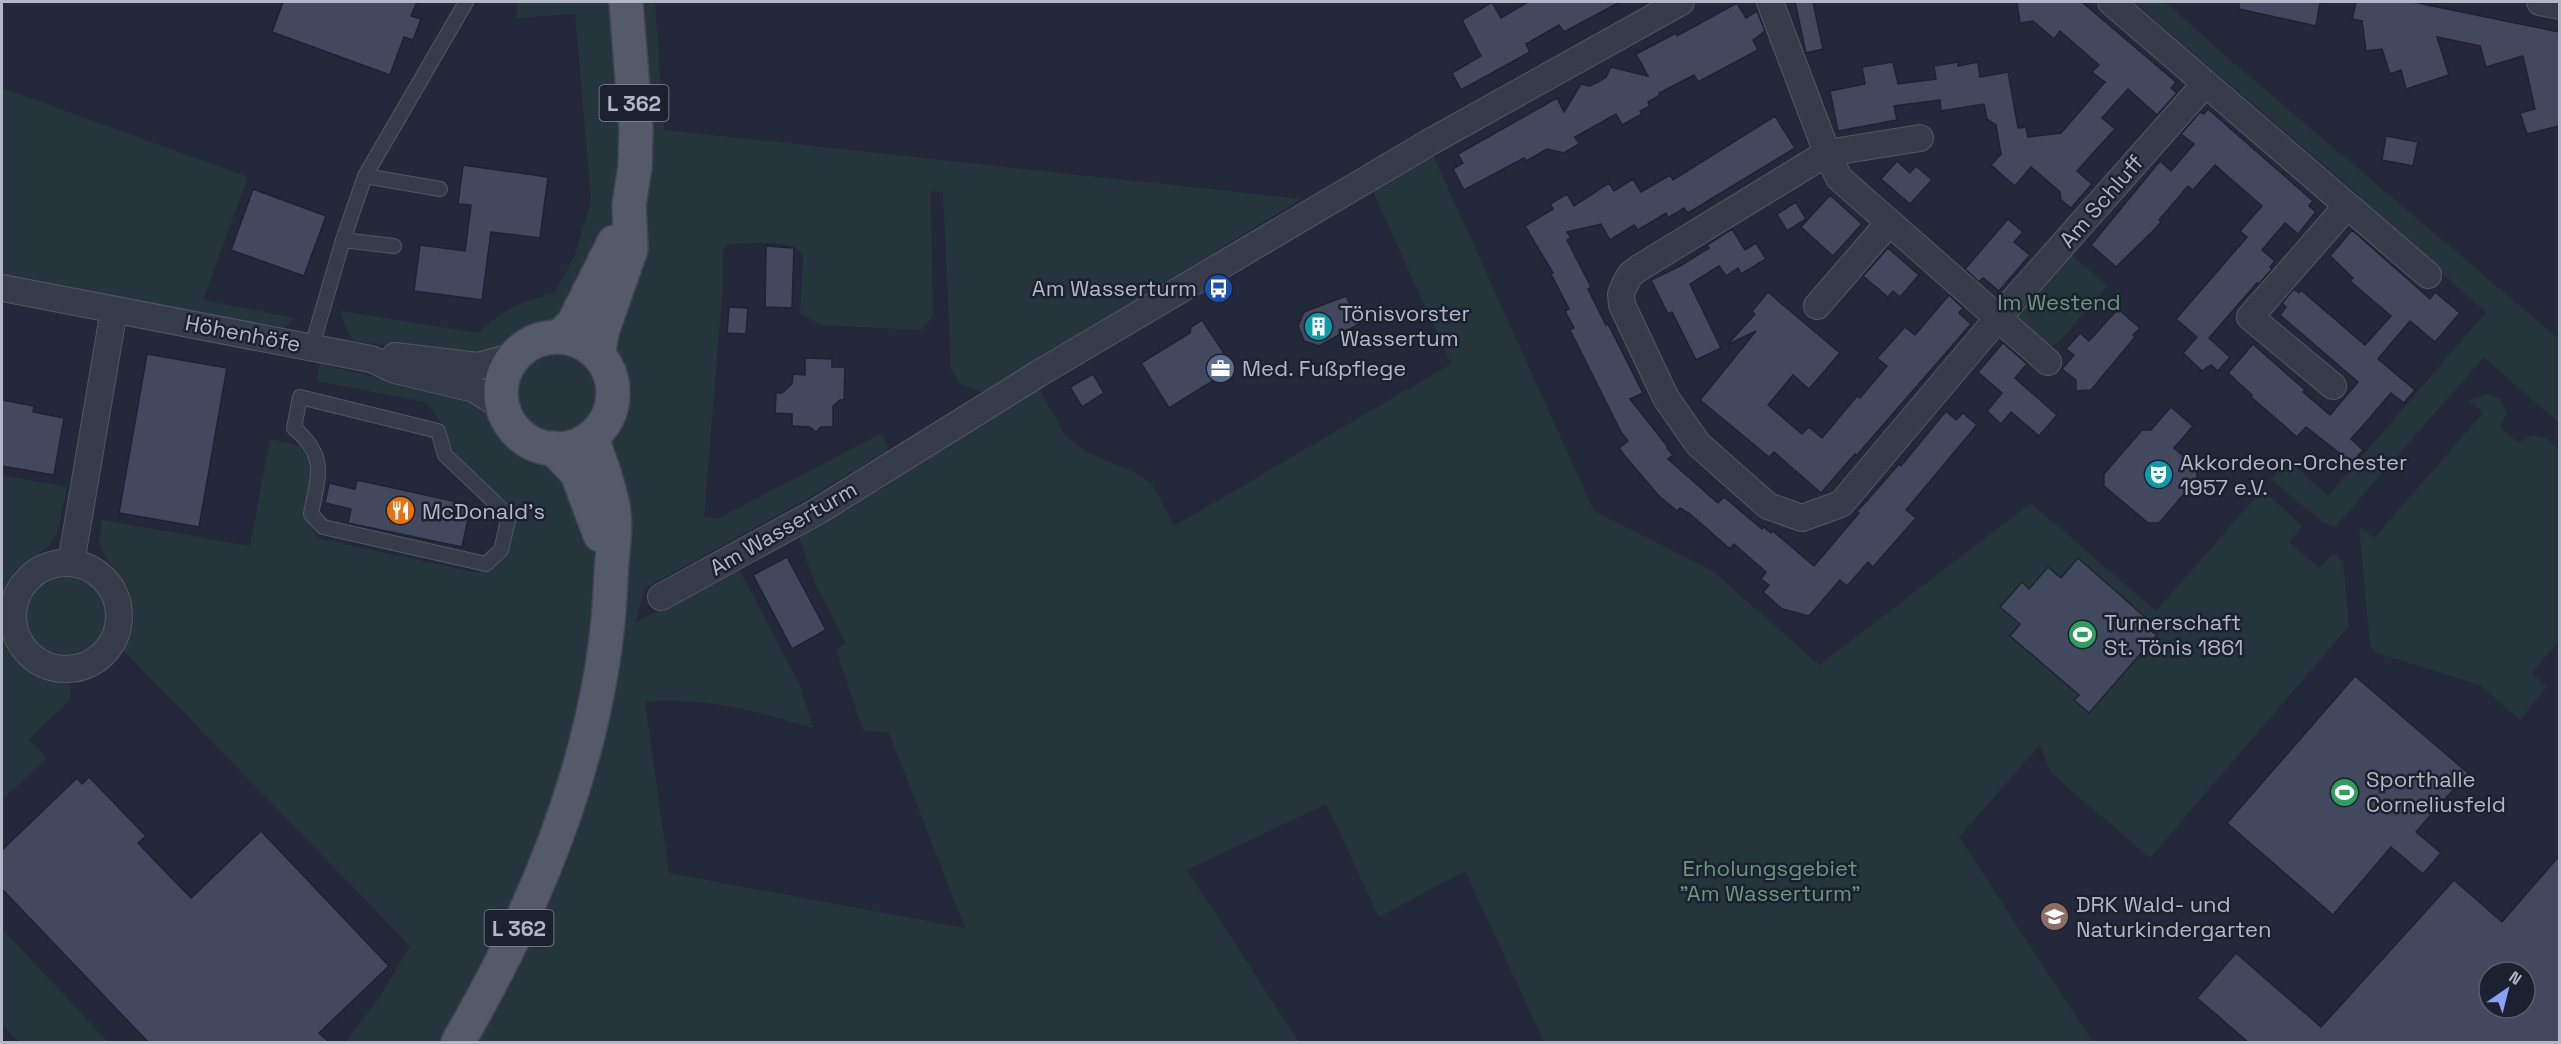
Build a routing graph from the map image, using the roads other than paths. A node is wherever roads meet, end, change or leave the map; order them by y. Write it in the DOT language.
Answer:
graph roads {
  1 [pos="466,2"];
  2 [pos="626,2"];
  3 [pos="1681,2"];
  4 [pos="1770,2"];
  5 [pos="2111,2"];
  6 [pos="2540,2"];
  7 [pos="2559,6"];
  8 [pos="2205,84"];
  9 [pos="1920,138"];
  10 [pos="1827,153"];
  11 [pos="365,176"];
  12 [pos="440,189"];
  13 [pos="629,205"];
  14 [pos="2346,207"];
  15 [pos="1888,224"];
  16 [pos="343,240"];
  17 [pos="394,246"];
  18 [pos="2428,275"];
  19 [pos="2,288"];
  20 [pos="1817,306"];
  21 [pos="114,310"];
  22 [pos="1998,318"];
  23 [pos="559,337"];
  24 [pos="312,346"];
  25 [pos="598,354"];
  26 [pos="515,356"];
  27 [pos="371,359"];
  28 [pos="2048,362"];
  29 [pos="2333,386"];
  30 [pos="300,397"];
  31 [pos="503,406"];
  32 [pos="592,437"];
  33 [pos="553,448"];
  34 [pos="71,563"];
  35 [pos="611,568"];
  36 [pos="661,597"];
  37 [pos="458,1042"];
  1 -- 11 [label="lane"];
  2 -- 13 [label="main road, L 362"];
  3 -- 36 [label="street, Am Wasserturm"];
  4 -- 10 [label="street"];
  5 -- 8 [label="street"];
  6 -- 7 [label="street"];
  8 -- 14 [label="street"];
  8 -- 22 [label="street, Am Schluff"];
  9 -- 10 [label="street"];
  10 -- 15 [label="street"];
  10 -- 22 [label="street"];
  11 -- 12 [label="lane"];
  11 -- 16 [label="lane"];
  13 -- 23 [label="main road, L 362"];
  13 -- 25 [label="main road, L 362"];
  14 -- 18 [label="street"];
  14 -- 29 [label="street"];
  15 -- 20 [label="street"];
  15 -- 22 [label="street"];
  16 -- 17 [label="lane"];
  16 -- 24 [label="lane"];
  19 -- 21 [label="street, Höhenhöfe"];
  21 -- 24 [label="street, Höhenhöfe"];
  21 -- 34 [label="street"];
  22 -- 28 [label="street"];
  23 -- 25 [label="main road"];
  23 -- 26 [label="main road"];
  24 -- 27 [label="street, Höhenhöfe"];
  25 -- 32 [label="main road"];
  26 -- 27 [label="street, Höhenhöfe"];
  26 -- 31 [label="main road"];
  27 -- 31 [label="street, Höhenhöfe"];
  30 -- 30 [label="lane"];
  31 -- 33 [label="main road"];
  32 -- 33 [label="main road"];
  32 -- 35 [label="main road, L 362"];
  33 -- 35 [label="main road, L 362"];
  34 -- 34 [label="street"];
  35 -- 37 [label="main road, L 362"];
}
